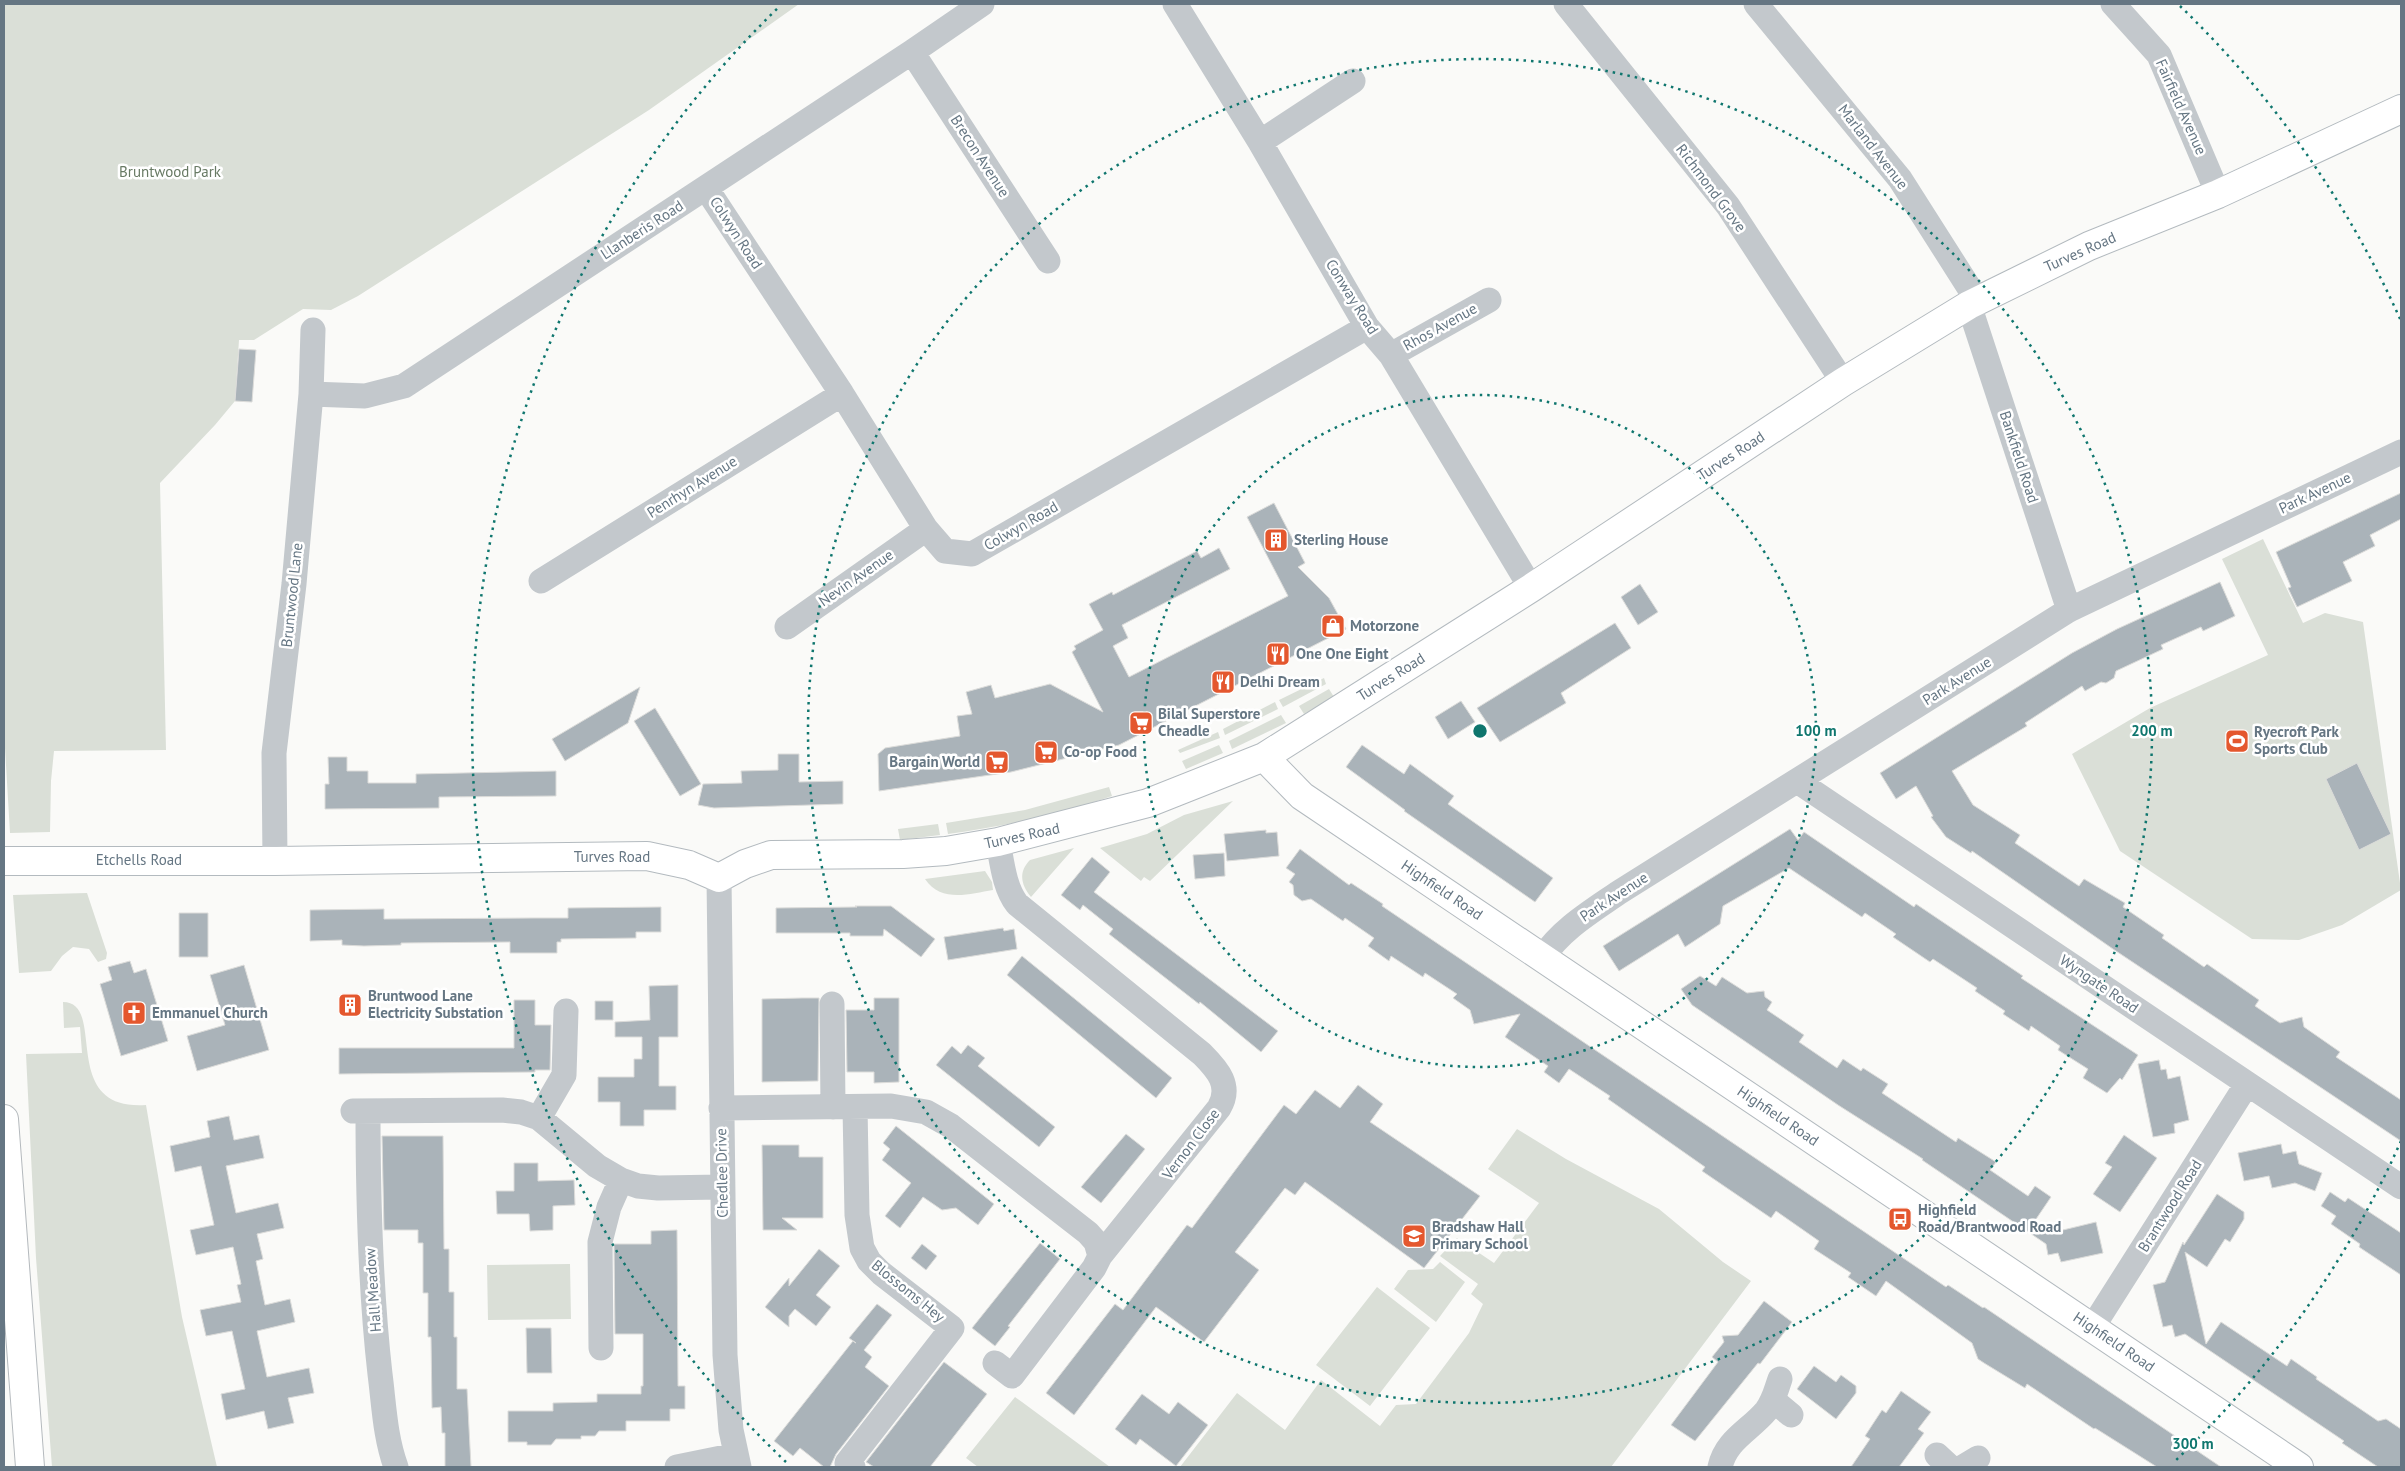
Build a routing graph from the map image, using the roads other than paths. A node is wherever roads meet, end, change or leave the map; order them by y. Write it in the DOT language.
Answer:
graph roads {
  1 [pos="982,4"];
  2 [pos="1176,4"];
  3 [pos="1566,4"];
  4 [pos="1756,4"];
  5 [pos="2113,4"];
  6 [pos="912,52"];
  7 [pos="1353,81"];
  8 [pos="2401,109"];
  9 [pos="1260,142"];
  10 [pos="706,188"];
  11 [pos="2218,194"];
  12 [pos="1048,261"];
  13 [pos="1489,300"];
  14 [pos="1973,303"];
  15 [pos="1367,327"];
  16 [pos="313,330"];
  17 [pos="1391,355"];
  18 [pos="1843,382"];
  19 [pos="311,394"];
  20 [pos="842,394"];
  21 [pos="2401,452"];
  22 [pos="926,529"];
  23 [pos="541,580"];
  24 [pos="1531,588"];
  25 [pos="2069,610"];
  26 [pos="786,626"];
  27 [pos="1264,757"];
  28 [pos="1797,781"];
  29 [pos="998,842"];
  30 [pos="17,860"];
  31 [pos="275,861"];
  32 [pos="719,878"];
  33 [pos="1542,958"];
  34 [pos="832,1004"];
  35 [pos="566,1011"];
  36 [pos="2247,1084"];
  37 [pos="844,1107"];
  38 [pos="721,1108"];
  39 [pos="539,1118"];
  40 [pos="4,1119"];
  41 [pos="622,1180"];
  42 [pos="722,1187"];
  43 [pos="2401,1187"];
  44 [pos="1100,1256"];
  45 [pos="2092,1328"];
  46 [pos="601,1348"];
  47 [pos="1004,1375"];
  48 [pos="1781,1398"];
  49 [pos="737,1461"];
  50 [pos="30,1467"];
  51 [pos="396,1467"];
  52 [pos="677,1467"];
  53 [pos="853,1467"];
  54 [pos="1720,1467"];
  55 [pos="2299,1467"];
  1 -- 6 [label="street, Llanberis Road"];
  2 -- 9 [label="street, Conway Road"];
  3 -- 18 [label="street, Richmond Grove"];
  4 -- 14 [label="street, Marland Avenue"];
  5 -- 11 [label="street, Fairfield Avenue"];
  6 -- 10 [label="street, Llanberis Road"];
  6 -- 12 [label="street, Brecon Avenue"];
  7 -- 9 [label="street"];
  8 -- 11 [label="main road, Turves Road"];
  9 -- 15 [label="street, Conway Road"];
  10 -- 19 [label="street, Llanberis Road"];
  10 -- 20 [label="street, Colwyn Road"];
  11 -- 14 [label="main road, Turves Road"];
  13 -- 17 [label="street, Rhos Avenue"];
  14 -- 18 [label="main road, Turves Road"];
  14 -- 25 [label="street, Bankfield Road"];
  15 -- 17 [label="street, Conway Road"];
  15 -- 22 [label="street, Colwyn Road"];
  16 -- 19 [label="street, Bruntwood Lane"];
  17 -- 24 [label="street, Conway Road"];
  18 -- 24 [label="main road, Turves Road"];
  19 -- 31 [label="street, Bruntwood Lane"];
  20 -- 22 [label="street, Colwyn Road"];
  20 -- 23 [label="street, Penrhyn Avenue"];
  21 -- 25 [label="street, Park Avenue"];
  22 -- 26 [label="street, Nevin Avenue"];
  24 -- 27 [label="main road, Turves Road"];
  25 -- 28 [label="street, Park Avenue"];
  27 -- 29 [label="main road, Turves Road"];
  27 -- 33 [label="main road, Highfield Road"];
  28 -- 33 [label="street, Park Avenue"];
  28 -- 36 [label="street, Wyngate Road"];
  29 -- 32 [label="main road, Turves Road"];
  29 -- 44 [label="street, Vernon Close"];
  30 -- 31 [label="main road, Etchells Road"];
  31 -- 32 [label="main road, Turves Road"];
  32 -- 38 [label="street, Chedlee Drive"];
  33 -- 45 [label="main road, Highfield Road"];
  34 -- 37 [label="street"];
  35 -- 39 [label="street"];
  36 -- 43 [label="street, Wyngate Road"];
  36 -- 45 [label="street, Brantwood Road"];
  37 -- 38 [label="street"];
  37 -- 44 [label="street"];
  37 -- 53 [label="street, Blossoms Hey"];
  38 -- 42 [label="street, Chedlee Drive"];
  39 -- 41 [label="street, Hall Meadow"];
  39 -- 51 [label="street, Hall Meadow"];
  40 -- 50 [label="main road"];
  41 -- 42 [label="street, Hall Meadow"];
  41 -- 46 [label="street"];
  42 -- 49 [label="street, Chedlee Drive"];
  44 -- 47 [label="street, Vernon Close"];
  45 -- 55 [label="main road, Highfield Road"];
  48 -- 54 [label="street"];
  49 -- 52 [label="street"];
}
